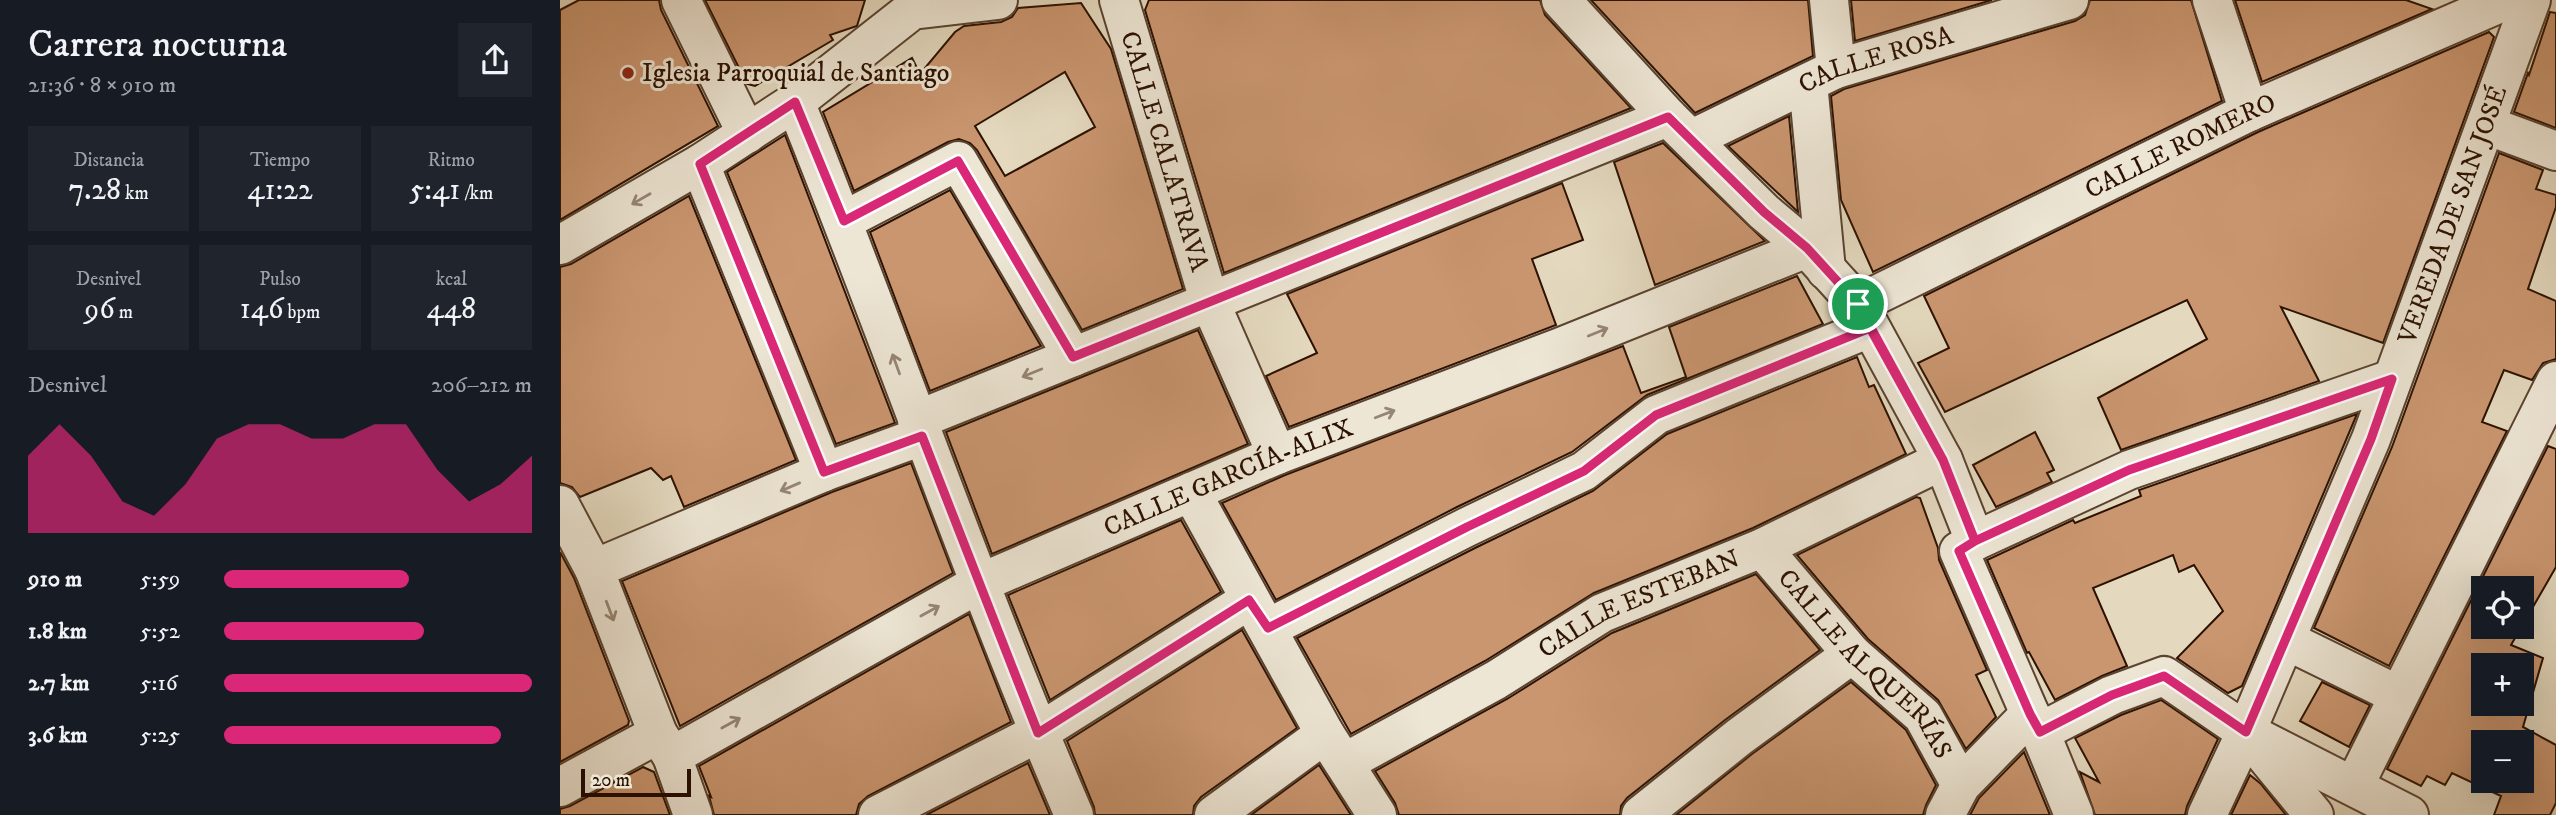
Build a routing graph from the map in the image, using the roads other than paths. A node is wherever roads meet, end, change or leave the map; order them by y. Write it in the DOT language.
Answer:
graph roads {
  1 [pos="681,0"];
  2 [pos="881,0"];
  3 [pos="998,0"];
  4 [pos="1119,0"];
  5 [pos="1561,0"];
  6 [pos="1829,0"];
  7 [pos="2070,0"];
  8 [pos="2212,0"];
  9 [pos="2507,0"];
  10 [pos="2531,0"];
  11 [pos="867,47"];
  12 [pos="1822,76"];
  13 [pos="795,102"];
  14 [pos="2249,113"];
  15 [pos="2486,125"];
  16 [pos="1680,128"];
  17 [pos="747,134"];
  18 [pos="2556,151"];
  19 [pos="700,164"];
  20 [pos="844,221"];
  21 [pos="560,245"];
  22 [pos="1817,259"];
  23 [pos="1209,300"];
  24 [pos="1864,316"];
  25 [pos="1073,357"];
  26 [pos="2392,379"];
  27 [pos="2556,381"];
  28 [pos="919,428"];
  29 [pos="1277,455"];
  30 [pos="1943,460"];
  31 [pos="824,472"];
  32 [pos="1191,492"];
  33 [pos="560,505"];
  34 [pos="1975,541"];
  35 [pos="1762,548"];
  36 [pos="594,569"];
  37 [pos="980,583"];
  38 [pos="1259,614"];
  39 [pos="2286,640"];
  40 [pos="1852,654"];
  41 [pos="2398,695"];
  42 [pos="2035,723"];
  43 [pos="2246,732"];
  44 [pos="1038,733"];
  45 [pos="665,745"];
  46 [pos="1335,748"];
  47 [pos="2354,786"];
  48 [pos="560,787"];
  49 [pos="1953,800"];
  50 [pos="693,815"];
  51 [pos="878,815"];
  52 [pos="1074,815"];
  53 [pos="1214,815"];
  54 [pos="1377,815"];
  55 [pos="1641,815"];
  56 [pos="2074,815"];
  57 [pos="2207,815"];
  58 [pos="2314,815"];
  59 [pos="2409,815"];
  1 -- 17 [label="street"];
  2 -- 11 [label="street"];
  3 -- 11 [label="street"];
  4 -- 23 [label="street, CALLE CALATRAVA"];
  5 -- 16 [label="street"];
  6 -- 12 [label="street"];
  7 -- 12 [label="street, CALLE ROSA"];
  8 -- 14 [label="street"];
  9 -- 14 [label="street, CALLE ROMERO"];
  10 -- 15 [label="street, VEREDA DE SAN JOSÉ"];
  11 -- 13 [label="street"];
  12 -- 16 [label="street, CALLE ROSA"];
  12 -- 22 [label="street"];
  13 -- 17 [label="street"];
  13 -- 20 [label="street"];
  14 -- 24 [label="street, CALLE ROMERO"];
  15 -- 18 [label="street"];
  15 -- 26 [label="street, VEREDA DE SAN JOSÉ"];
  16 -- 22 [label="street"];
  16 -- 23 [label="street, CALLE ROSA"];
  17 -- 19 [label="street"];
  19 -- 21 [label="street, one-way"];
  19 -- 31 [label="street"];
  20 -- 25 [label="street"];
  28 -- 20 [label="street, one-way"];
  22 -- 24 [label="street"];
  29 -- 22 [label="street, CALLE GARCÍA-ALIX, one-way"];
  23 -- 25 [label="street, CALLE ROSA"];
  23 -- 29 [label="street, CALLE CALATRAVA"];
  24 -- 30 [label="street"];
  24 -- 38 [label="street, CALLE ROMERO"];
  25 -- 28 [label="street, CALLE ROSA, one-way"];
  26 -- 34 [label="street"];
  26 -- 39 [label="street, VEREDA DE SAN JOSÉ"];
  27 -- 41 [label="street"];
  28 -- 31 [label="street, CALLE ROSA"];
  28 -- 37 [label="street"];
  29 -- 32 [label="street, CALLE GARCÍA-ALIX"];
  30 -- 34 [label="street"];
  30 -- 35 [label="street, CALLE ESTEBAN"];
  31 -- 36 [label="street, CALLE ROSA, one-way"];
  32 -- 37 [label="street, CALLE GARCÍA-ALIX"];
  32 -- 38 [label="street"];
  33 -- 36 [label="street"];
  34 -- 42 [label="street"];
  35 -- 40 [label="street, CALLE ALQUERÍAS"];
  35 -- 46 [label="street, CALLE ESTEBAN"];
  36 -- 45 [label="street, one-way"];
  37 -- 44 [label="street"];
  45 -- 37 [label="street, CALLE GARCÍA-ALIX, one-way"];
  38 -- 44 [label="street, CALLE ROMERO"];
  38 -- 46 [label="street"];
  39 -- 41 [label="street"];
  39 -- 43 [label="street, VEREDA DE SAN JOSÉ"];
  40 -- 49 [label="street, CALLE ALQUERÍAS"];
  40 -- 55 [label="street"];
  41 -- 47 [label="street"];
  42 -- 43 [label="street, CALLE ALQUERÍAS"];
  42 -- 49 [label="street, CALLE ALQUERÍAS"];
  42 -- 56 [label="street"];
  43 -- 47 [label="street"];
  43 -- 57 [label="street, VEREDA DE SAN JOSÉ"];
  43 -- 58 [label="street"];
  44 -- 51 [label="street, CALLE ROMERO"];
  44 -- 52 [label="street"];
  45 -- 48 [label="street, CALLE GARCÍA-ALIX"];
  45 -- 50 [label="street"];
  46 -- 53 [label="street, CALLE ESTEBAN"];
  46 -- 54 [label="street"];
  47 -- 59 [label="street"];
}
